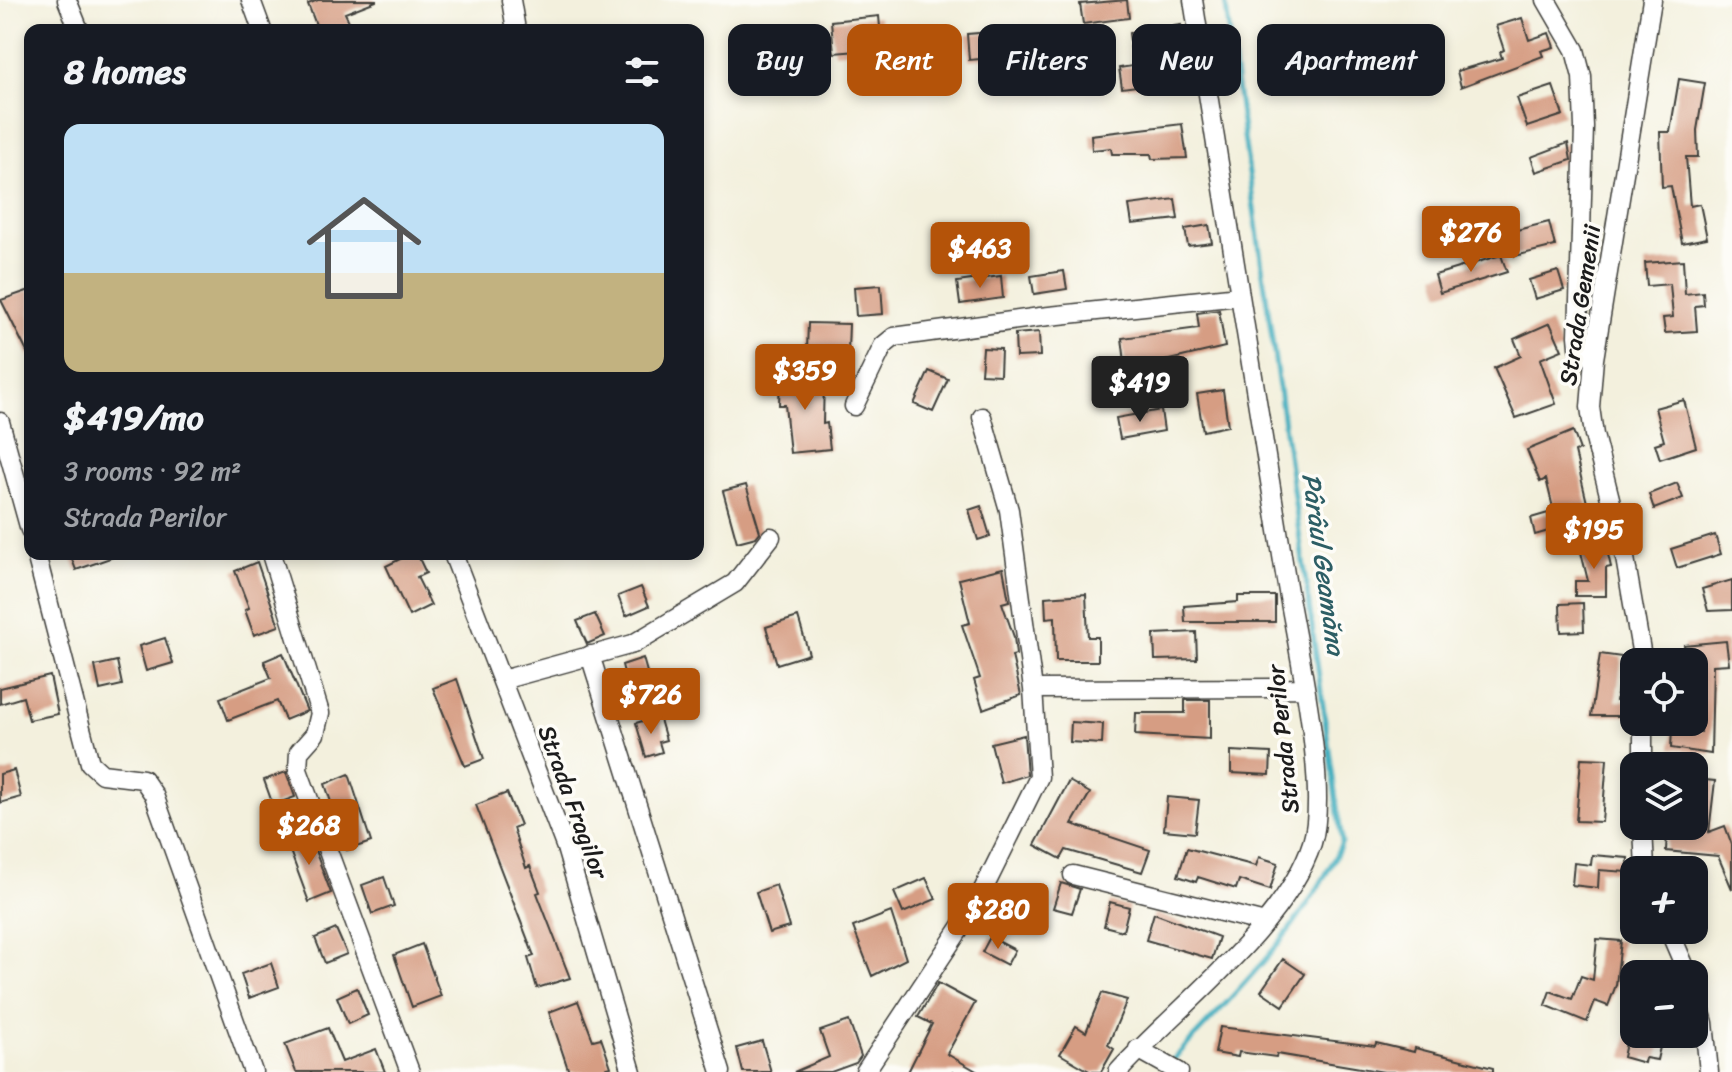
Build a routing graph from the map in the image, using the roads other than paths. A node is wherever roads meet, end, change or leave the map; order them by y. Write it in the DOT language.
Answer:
graph roads {
  1 [pos="67,0"];
  2 [pos="251,0"];
  3 [pos="511,0"];
  4 [pos="1193,0"];
  5 [pos="1546,0"];
  6 [pos="1652,0"];
  7 [pos="77,24"];
  8 [pos="260,24"];
  9 [pos="515,24"];
  10 [pos="1239,296"];
  11 [pos="1594,359"];
  12 [pos="854,406"];
  13 [pos="982,417"];
  14 [pos="0,422"];
  15 [pos="24,508"];
  16 [pos="771,537"];
  17 [pos="38,560"];
  18 [pos="273,560"];
  19 [pos="455,560"];
  20 [pos="1641,648"];
  21 [pos="590,655"];
  22 [pos="502,680"];
  23 [pos="1304,688"];
  24 [pos="1033,689"];
  25 [pos="1073,875"];
  26 [pos="1265,923"];
  27 [pos="1707,1048"];
  28 [pos="1138,1049"];
  29 [pos="253,1072"];
  30 [pos="410,1072"];
  31 [pos="632,1072"];
  32 [pos="721,1072"];
  33 [pos="865,1072"];
  34 [pos="1118,1072"];
  35 [pos="1179,1072"];
  36 [pos="1709,1072"];
  1 -- 7 [label="street"];
  2 -- 8 [label="street"];
  3 -- 9 [label="street"];
  4 -- 10 [label="street, Strada Perilor"];
  5 -- 11 [label="street"];
  6 -- 11 [label="street, Strada Gemenii"];
  10 -- 12 [label="street"];
  10 -- 23 [label="street, Strada Perilor"];
  11 -- 20 [label="street, Strada Gemenii"];
  13 -- 24 [label="street"];
  14 -- 15 [label="street"];
  16 -- 21 [label="street"];
  17 -- 29 [label="street"];
  18 -- 30 [label="street"];
  19 -- 22 [label="street, Strada Fragilor"];
  21 -- 22 [label="street"];
  21 -- 32 [label="street"];
  22 -- 31 [label="street, Strada Fragilor"];
  23 -- 24 [label="street"];
  23 -- 26 [label="street, Strada Perilor"];
  24 -- 33 [label="street"];
  25 -- 26 [label="street"];
  26 -- 28 [label="street, Strada Perilor"];
  27 -- 36 [label="street"];
  28 -- 34 [label="street, Strada Perilor"];
  28 -- 35 [label="street"];
}
